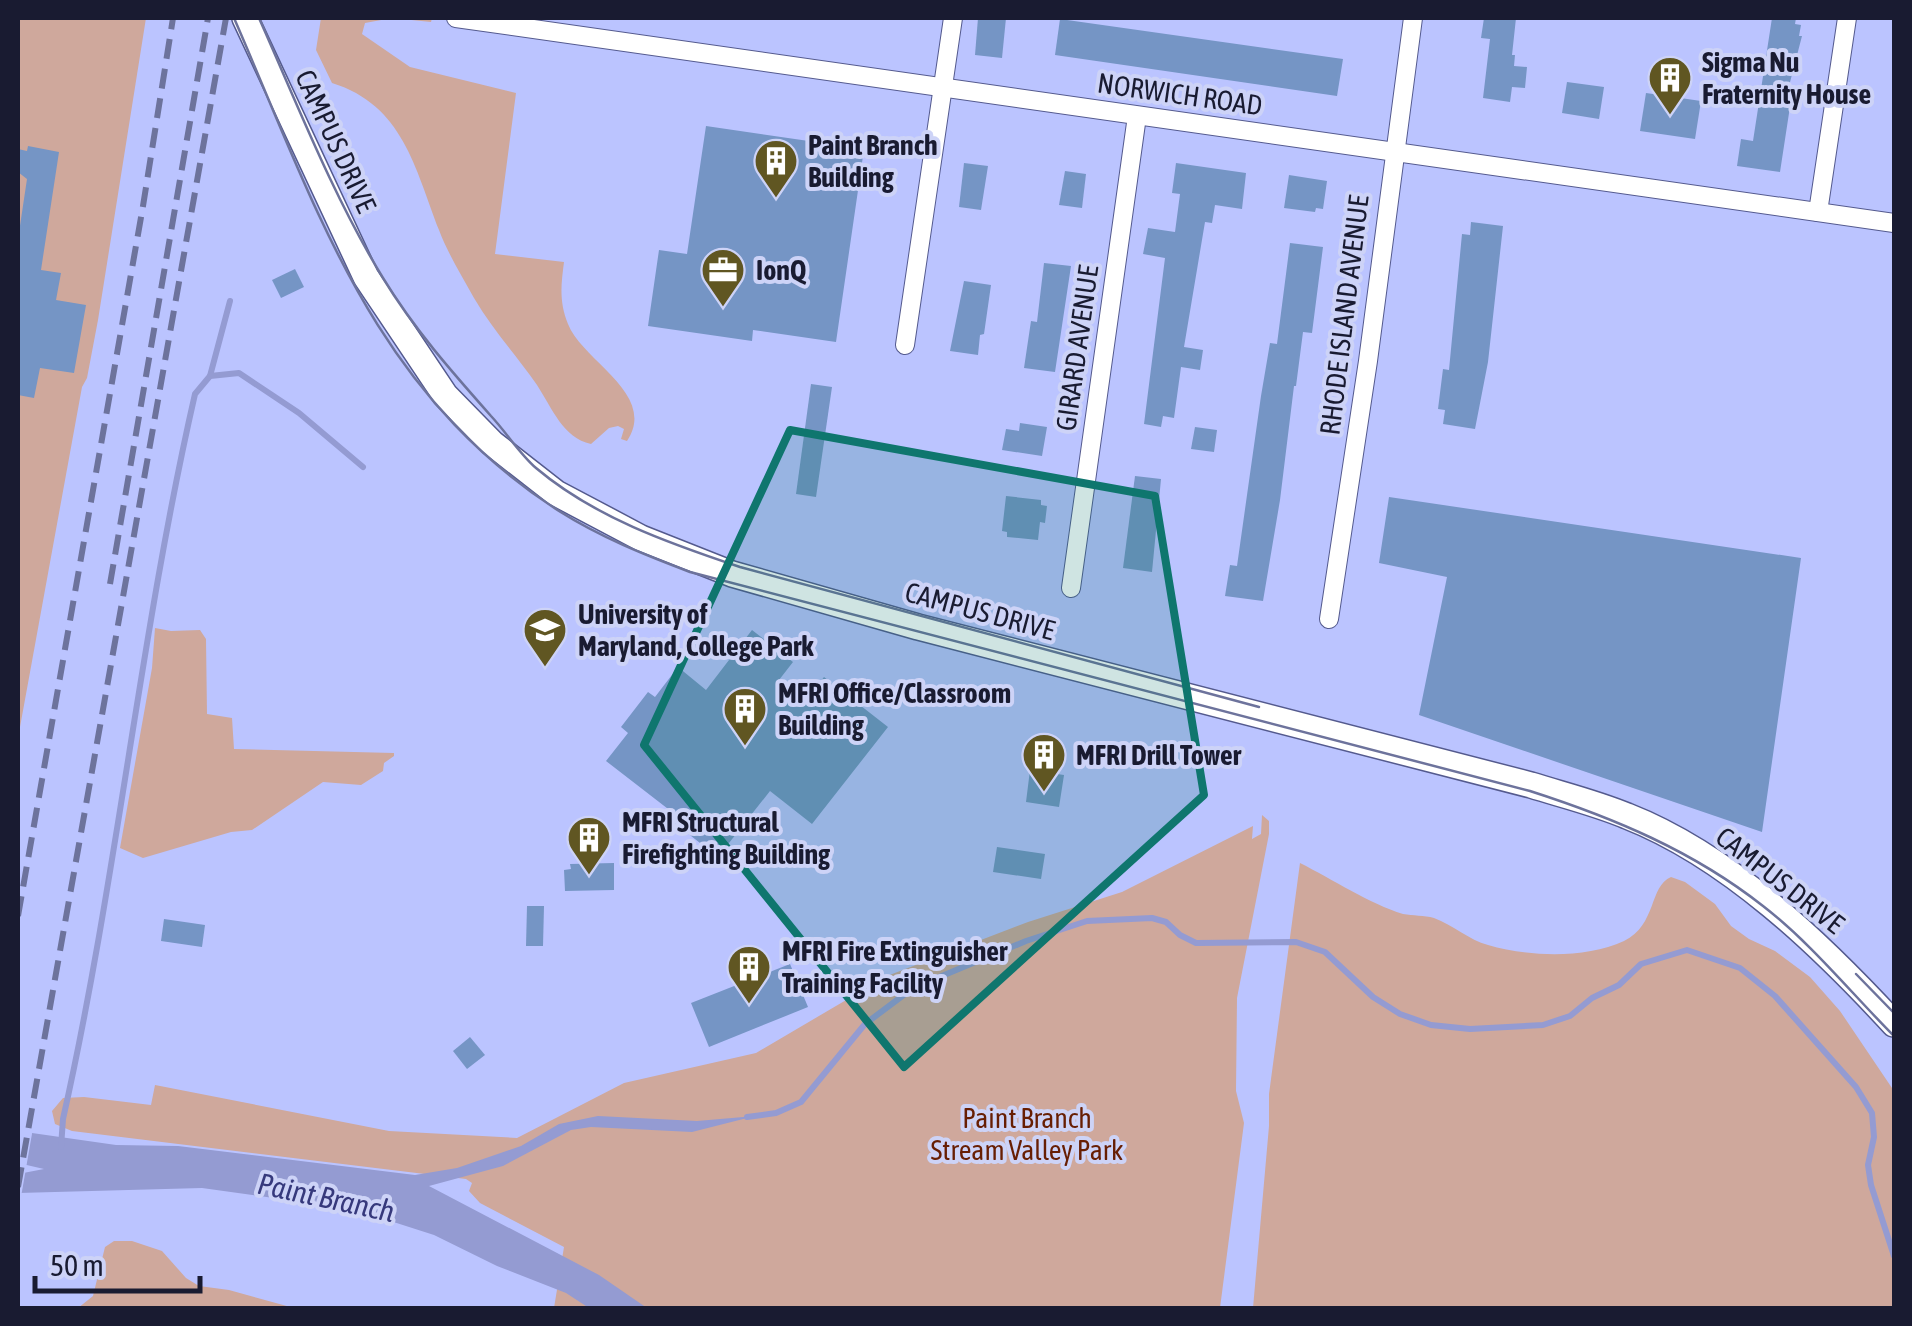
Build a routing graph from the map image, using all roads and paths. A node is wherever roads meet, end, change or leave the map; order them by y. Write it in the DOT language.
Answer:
graph roads {
  1 [pos="245,18"];
  2 [pos="953,18"];
  3 [pos="1413,18"];
  4 [pos="1847,18"];
  5 [pos="457,19"];
  6 [pos="943,88"];
  7 [pos="1137,116"];
  8 [pos="1393,152"];
  9 [pos="1818,212"];
  10 [pos="1894,223"];
  11 [pos="905,344"];
  12 [pos="1071,588"];
  13 [pos="1328,619"];
  14 [pos="1894,1024"];
  1 -- 14 [label="main road, CAMPUS DRIVE"];
  2 -- 6 [label="street"];
  3 -- 8 [label="street, RHODE ISLAND AVENUE"];
  4 -- 9 [label="street"];
  5 -- 6 [label="street, NORWICH ROAD"];
  6 -- 7 [label="street, NORWICH ROAD"];
  6 -- 11 [label="street"];
  7 -- 8 [label="street, NORWICH ROAD"];
  7 -- 12 [label="street, GIRARD AVENUE"];
  8 -- 9 [label="street, NORWICH ROAD"];
  8 -- 13 [label="street, RHODE ISLAND AVENUE"];
  9 -- 10 [label="street, NORWICH ROAD"];
}
